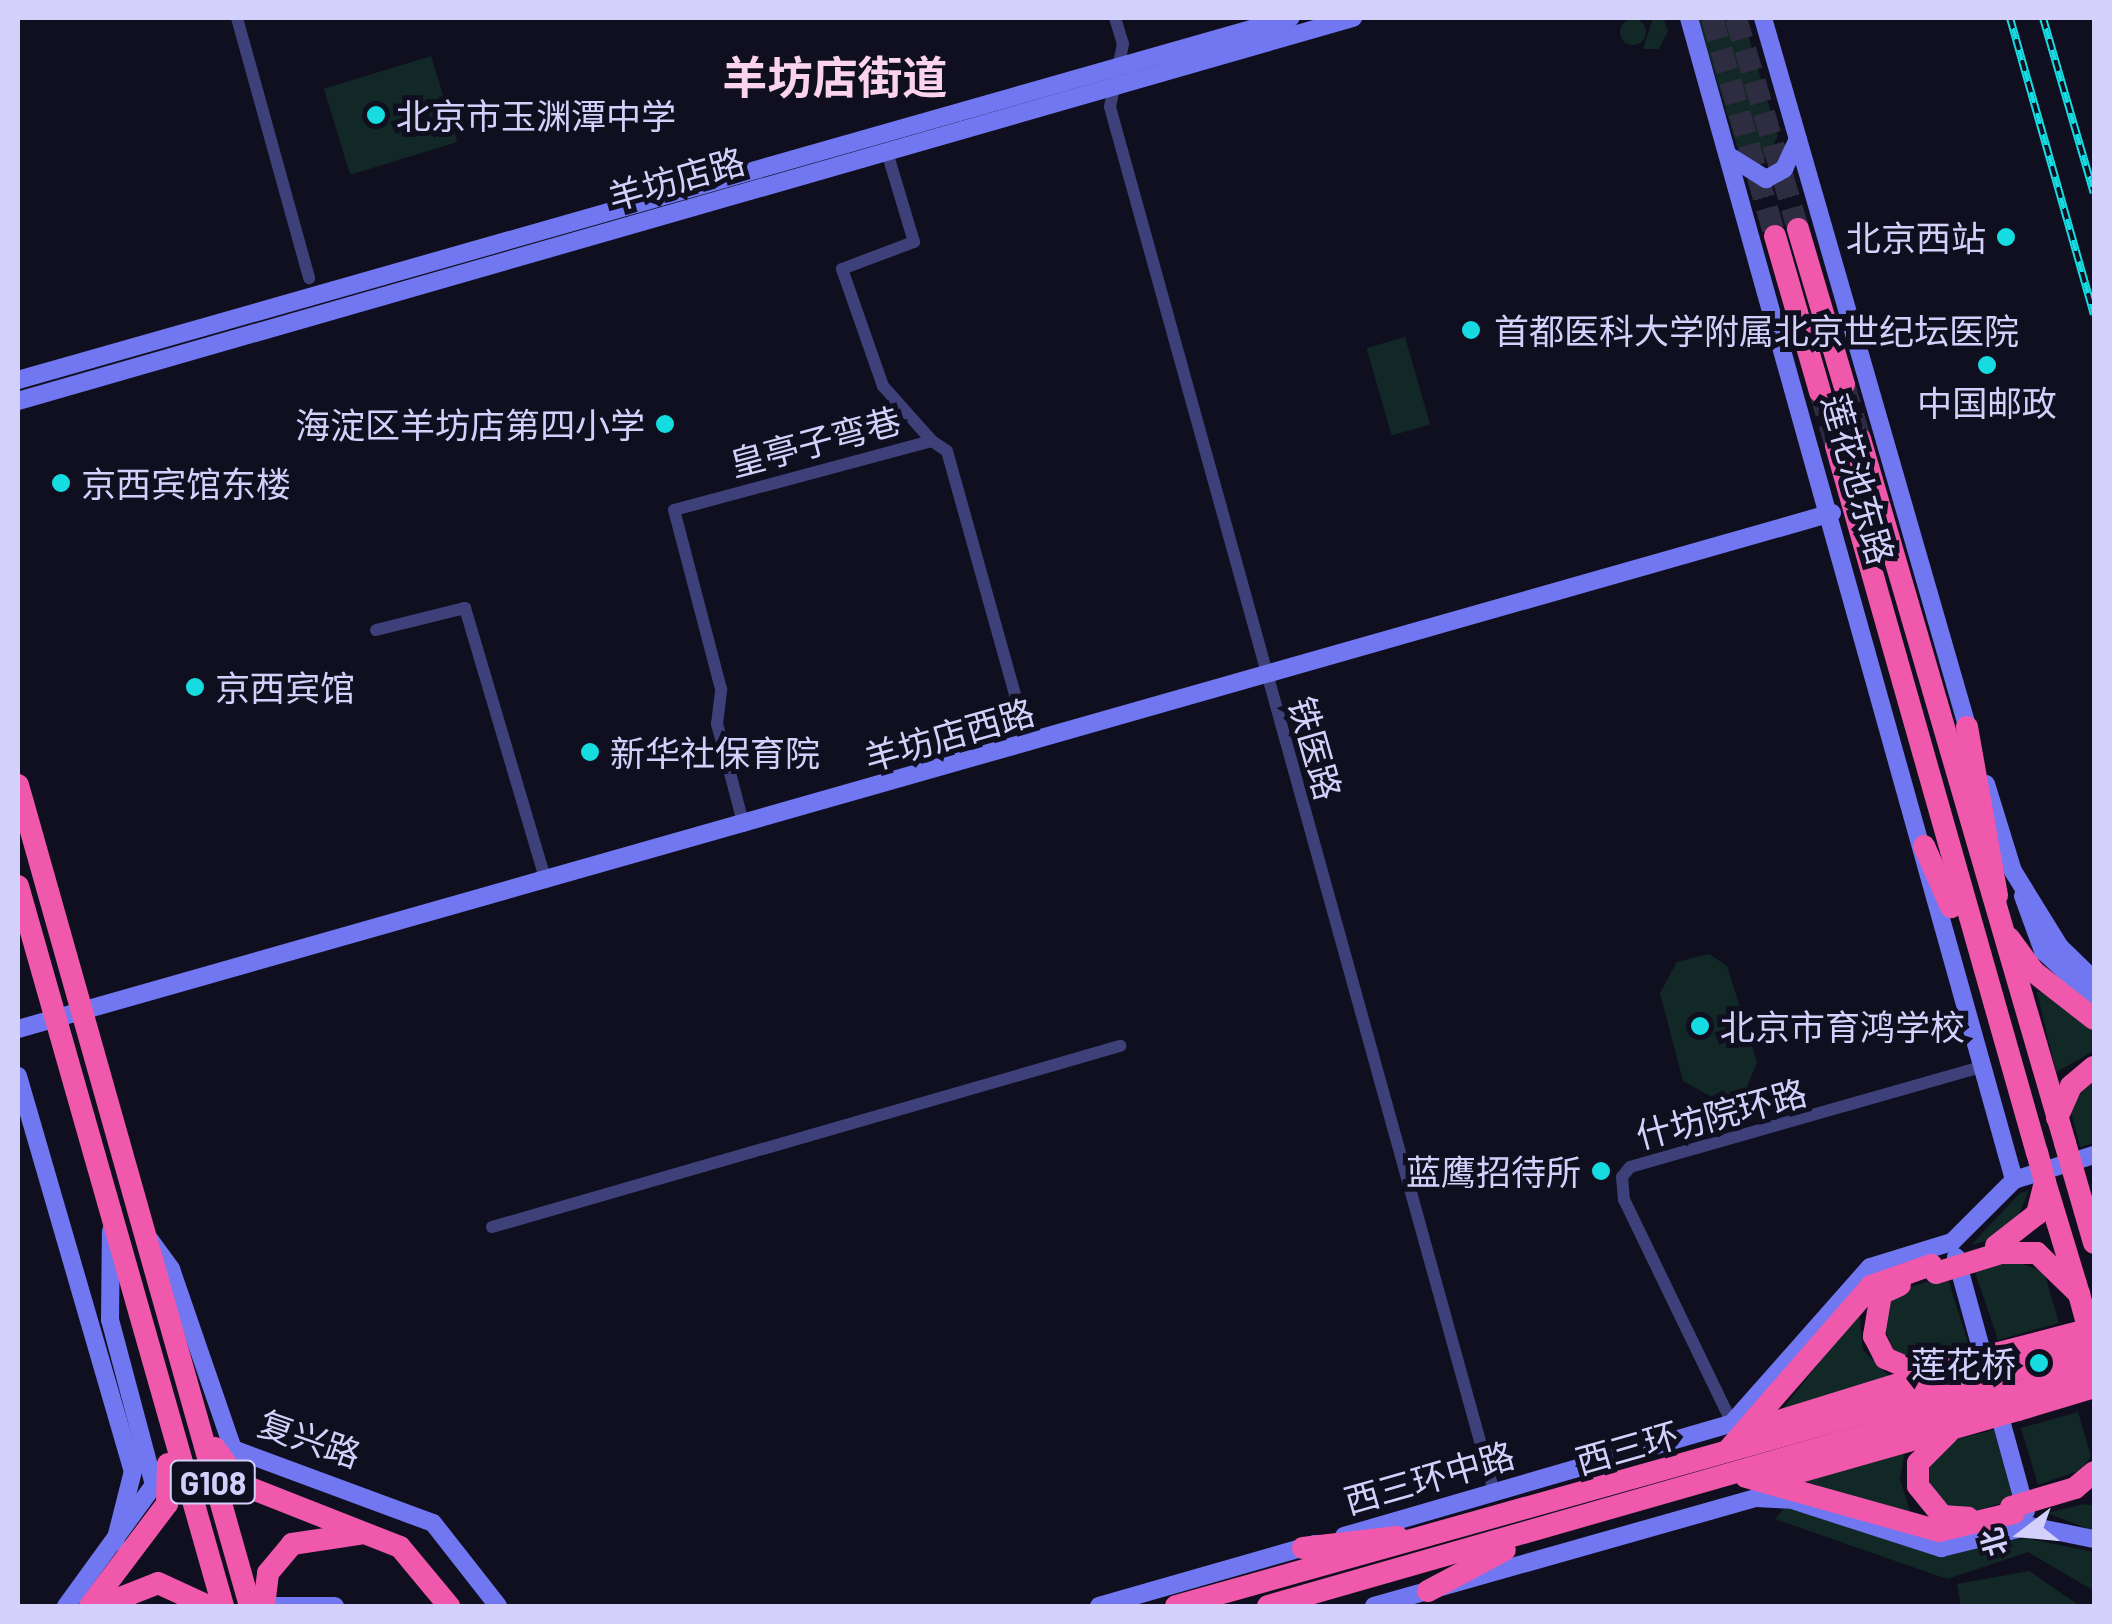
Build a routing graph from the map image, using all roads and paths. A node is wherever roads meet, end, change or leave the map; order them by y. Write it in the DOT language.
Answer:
graph roads {
  1 [pos="237,18"];
  2 [pos="1116,18"];
  3 [pos="1290,18"];
  4 [pos="1353,18"];
  5 [pos="1689,18"];
  6 [pos="1763,18"];
  7 [pos="1117,76"];
  8 [pos="1798,138"];
  9 [pos="887,152"];
  10 [pos="1729,156"];
  11 [pos="309,278"];
  12 [pos="18,380"];
  13 [pos="1844,384"];
  14 [pos="1820,392"];
  15 [pos="18,401"];
  16 [pos="1860,439"];
  17 [pos="932,441"];
  18 [pos="1836,446"];
  19 [pos="1832,512"];
  20 [pos="376,630"];
  21 [pos="1264,678"];
  22 [pos="1967,726"];
  23 [pos="1029,746"];
  24 [pos="18,785"];
  25 [pos="744,826"];
  26 [pos="1924,846"];
  27 [pos="546,882"];
  28 [pos="18,886"];
  29 [pos="2023,896"];
  30 [pos="1997,921"];
  31 [pos="1982,966"];
  32 [pos="2094,980"];
  33 [pos="2094,998"];
  34 [pos="80,1011"];
  35 [pos="54,1018"];
  36 [pos="2094,1019"];
  37 [pos="18,1028"];
  38 [pos="1120,1046"];
  39 [pos="1982,1068"];
  40 [pos="2094,1068"];
  41 [pos="18,1076"];
  42 [pos="2056,1118"];
  43 [pos="2094,1155"];
  44 [pos="2014,1180"];
  45 [pos="2045,1182"];
  46 [pos="492,1227"];
  47 [pos="140,1228"];
  48 [pos="112,1231"];
  49 [pos="1952,1242"];
  50 [pos="2094,1243"];
  51 [pos="1933,1269"];
  52 [pos="2079,1294"];
  53 [pos="2094,1328"];
  54 [pos="2094,1349"];
  55 [pos="176,1357"];
  56 [pos="150,1363"];
  57 [pos="2094,1369"];
  58 [pos="1928,1376"];
  59 [pos="2009,1382"];
  60 [pos="2094,1388"];
  61 [pos="1984,1390"];
  62 [pos="1732,1423"];
  63 [pos="1960,1426"];
  64 [pos="1756,1428"];
  65 [pos="1723,1467"];
  66 [pos="2094,1472"];
  67 [pos="1775,1478"];
  68 [pos="1494,1492"];
  69 [pos="2094,1493"];
  70 [pos="2018,1516"];
  71 [pos="1544,1529"];
  72 [pos="1460,1531"];
  73 [pos="387,1540"];
  74 [pos="2091,1540"];
  75 [pos="114,1542"];
  76 [pos="1304,1548"];
  77 [pos="1428,1591"];
  78 [pos="66,1606"];
  79 [pos="90,1606"];
  80 [pos="100,1606"];
  81 [pos="208,1606"];
  82 [pos="223,1606"];
  83 [pos="250,1606"];
  84 [pos="264,1606"];
  85 [pos="276,1606"];
  86 [pos="335,1606"];
  87 [pos="449,1606"];
  88 [pos="498,1606"];
  89 [pos="1099,1606"];
  90 [pos="1176,1606"];
  91 [pos="1268,1606"];
  92 [pos="1374,1606"];
  1 -- 11 [label="street"];
  2 -- 7 [label="street, 铁医路"];
  3 -- 7 [label="street, 羊坊店路"];
  4 -- 7 [label="street, 羊坊店路"];
  5 -- 10 [label="street, 莲花池东路"];
  6 -- 8 [label="street, 莲花池东路"];
  7 -- 9 [label="street, 羊坊店路"];
  7 -- 12 [label="street, 羊坊店路"];
  7 -- 21 [label="street, 铁医路"];
  8 -- 10 [label="street"];
  8 -- 22 [label="street, 莲花池东路"];
  9 -- 15 [label="street, 羊坊店路"];
  9 -- 17 [label="street, 皇亭子弯巷"];
  10 -- 19 [label="street, 莲花池东路"];
  13 -- 14 [label="highway, 莲花池东路"];
  16 -- 30 [label="highway, 莲花池东路"];
  17 -- 23 [label="street"];
  17 -- 25 [label="street, 皇亭子弯巷"];
  18 -- 31 [label="highway, 莲花池东路"];
  19 -- 21 [label="street, 羊坊店西路"];
  19 -- 26 [label="street, 莲花池东路"];
  20 -- 27 [label="street"];
  21 -- 23 [label="street, 羊坊店西路"];
  21 -- 68 [label="street, 铁医路"];
  22 -- 30 [label="highway"];
  22 -- 32 [label="street, 莲花池东路"];
  23 -- 25 [label="street, 羊坊店西路"];
  24 -- 34 [label="highway, 复兴路 / G108"];
  25 -- 27 [label="street, 羊坊店西路"];
  26 -- 31 [label="highway"];
  26 -- 39 [label="street, 莲花池东路"];
  27 -- 34 [label="street, 羊坊店西路"];
  28 -- 35 [label="highway, G108"];
  29 -- 33 [label="street"];
  30 -- 36 [label="highway"];
  30 -- 42 [label="highway, 莲花池东路"];
  31 -- 45 [label="highway, 莲花池东路, bridge"];
  34 -- 35 [label="street, 羊坊店西路"];
  34 -- 47 [label="highway, 复兴路 / G108"];
  35 -- 37 [label="street, 羊坊店西路"];
  35 -- 48 [label="highway, G108"];
  38 -- 46 [label="street"];
  39 -- 44 [label="street, 莲花池东路"];
  39 -- 62 [label="street, 什坊院环路"];
  40 -- 42 [label="highway"];
  41 -- 75 [label="street"];
  42 -- 50 [label="highway, 莲花池东路, bridge"];
  43 -- 44 [label="street"];
  44 -- 49 [label="street"];
  45 -- 51 [label="highway, bridge"];
  45 -- 52 [label="highway, 莲花池东路, bridge"];
  47 -- 55 [label="highway, 复兴路 / G108"];
  47 -- 88 [label="street, 复兴路"];
  48 -- 56 [label="highway, G108"];
  48 -- 75 [label="street"];
  49 -- 62 [label="street"];
  49 -- 70 [label="street"];
  51 -- 52 [label="highway, bridge"];
  51 -- 58 [label="highway"];
  51 -- 64 [label="highway"];
  52 -- 54 [label="highway, 莲花池东路, bridge"];
  53 -- 59 [label="highway"];
  54 -- 59 [label="highway"];
  55 -- 73 [label="highway"];
  55 -- 83 [label="highway, 复兴路 / G108"];
  56 -- 79 [label="highway"];
  56 -- 82 [label="highway, G108"];
  57 -- 59 [label="highway"];
  58 -- 61 [label="highway"];
  58 -- 64 [label="highway"];
  59 -- 60 [label="highway"];
  59 -- 61 [label="highway, bridge"];
  59 -- 61 [label="highway, bridge"];
  61 -- 63 [label="highway"];
  61 -- 65 [label="highway, 西三环"];
  62 -- 68 [label="street, 西三环中路"];
  63 -- 67 [label="highway"];
  63 -- 70 [label="highway"];
  64 -- 65 [label="highway"];
  65 -- 67 [label="highway"];
  65 -- 71 [label="highway, 西三环"];
  65 -- 72 [label="highway, 西三环"];
  66 -- 70 [label="highway, bridge"];
  67 -- 70 [label="highway"];
  68 -- 76 [label="street, 西三环中路"];
  69 -- 70 [label="highway"];
  70 -- 74 [label="street"];
  70 -- 77 [label="street"];
  71 -- 77 [label="highway"];
  71 -- 91 [label="highway, 西三环"];
  72 -- 76 [label="highway"];
  72 -- 90 [label="highway, 西三环"];
  73 -- 84 [label="highway"];
  73 -- 87 [label="highway"];
  75 -- 78 [label="street"];
  76 -- 89 [label="street, 西三环中路"];
  77 -- 92 [label="street"];
  80 -- 81 [label="highway"];
  85 -- 86 [label="street"];
}
